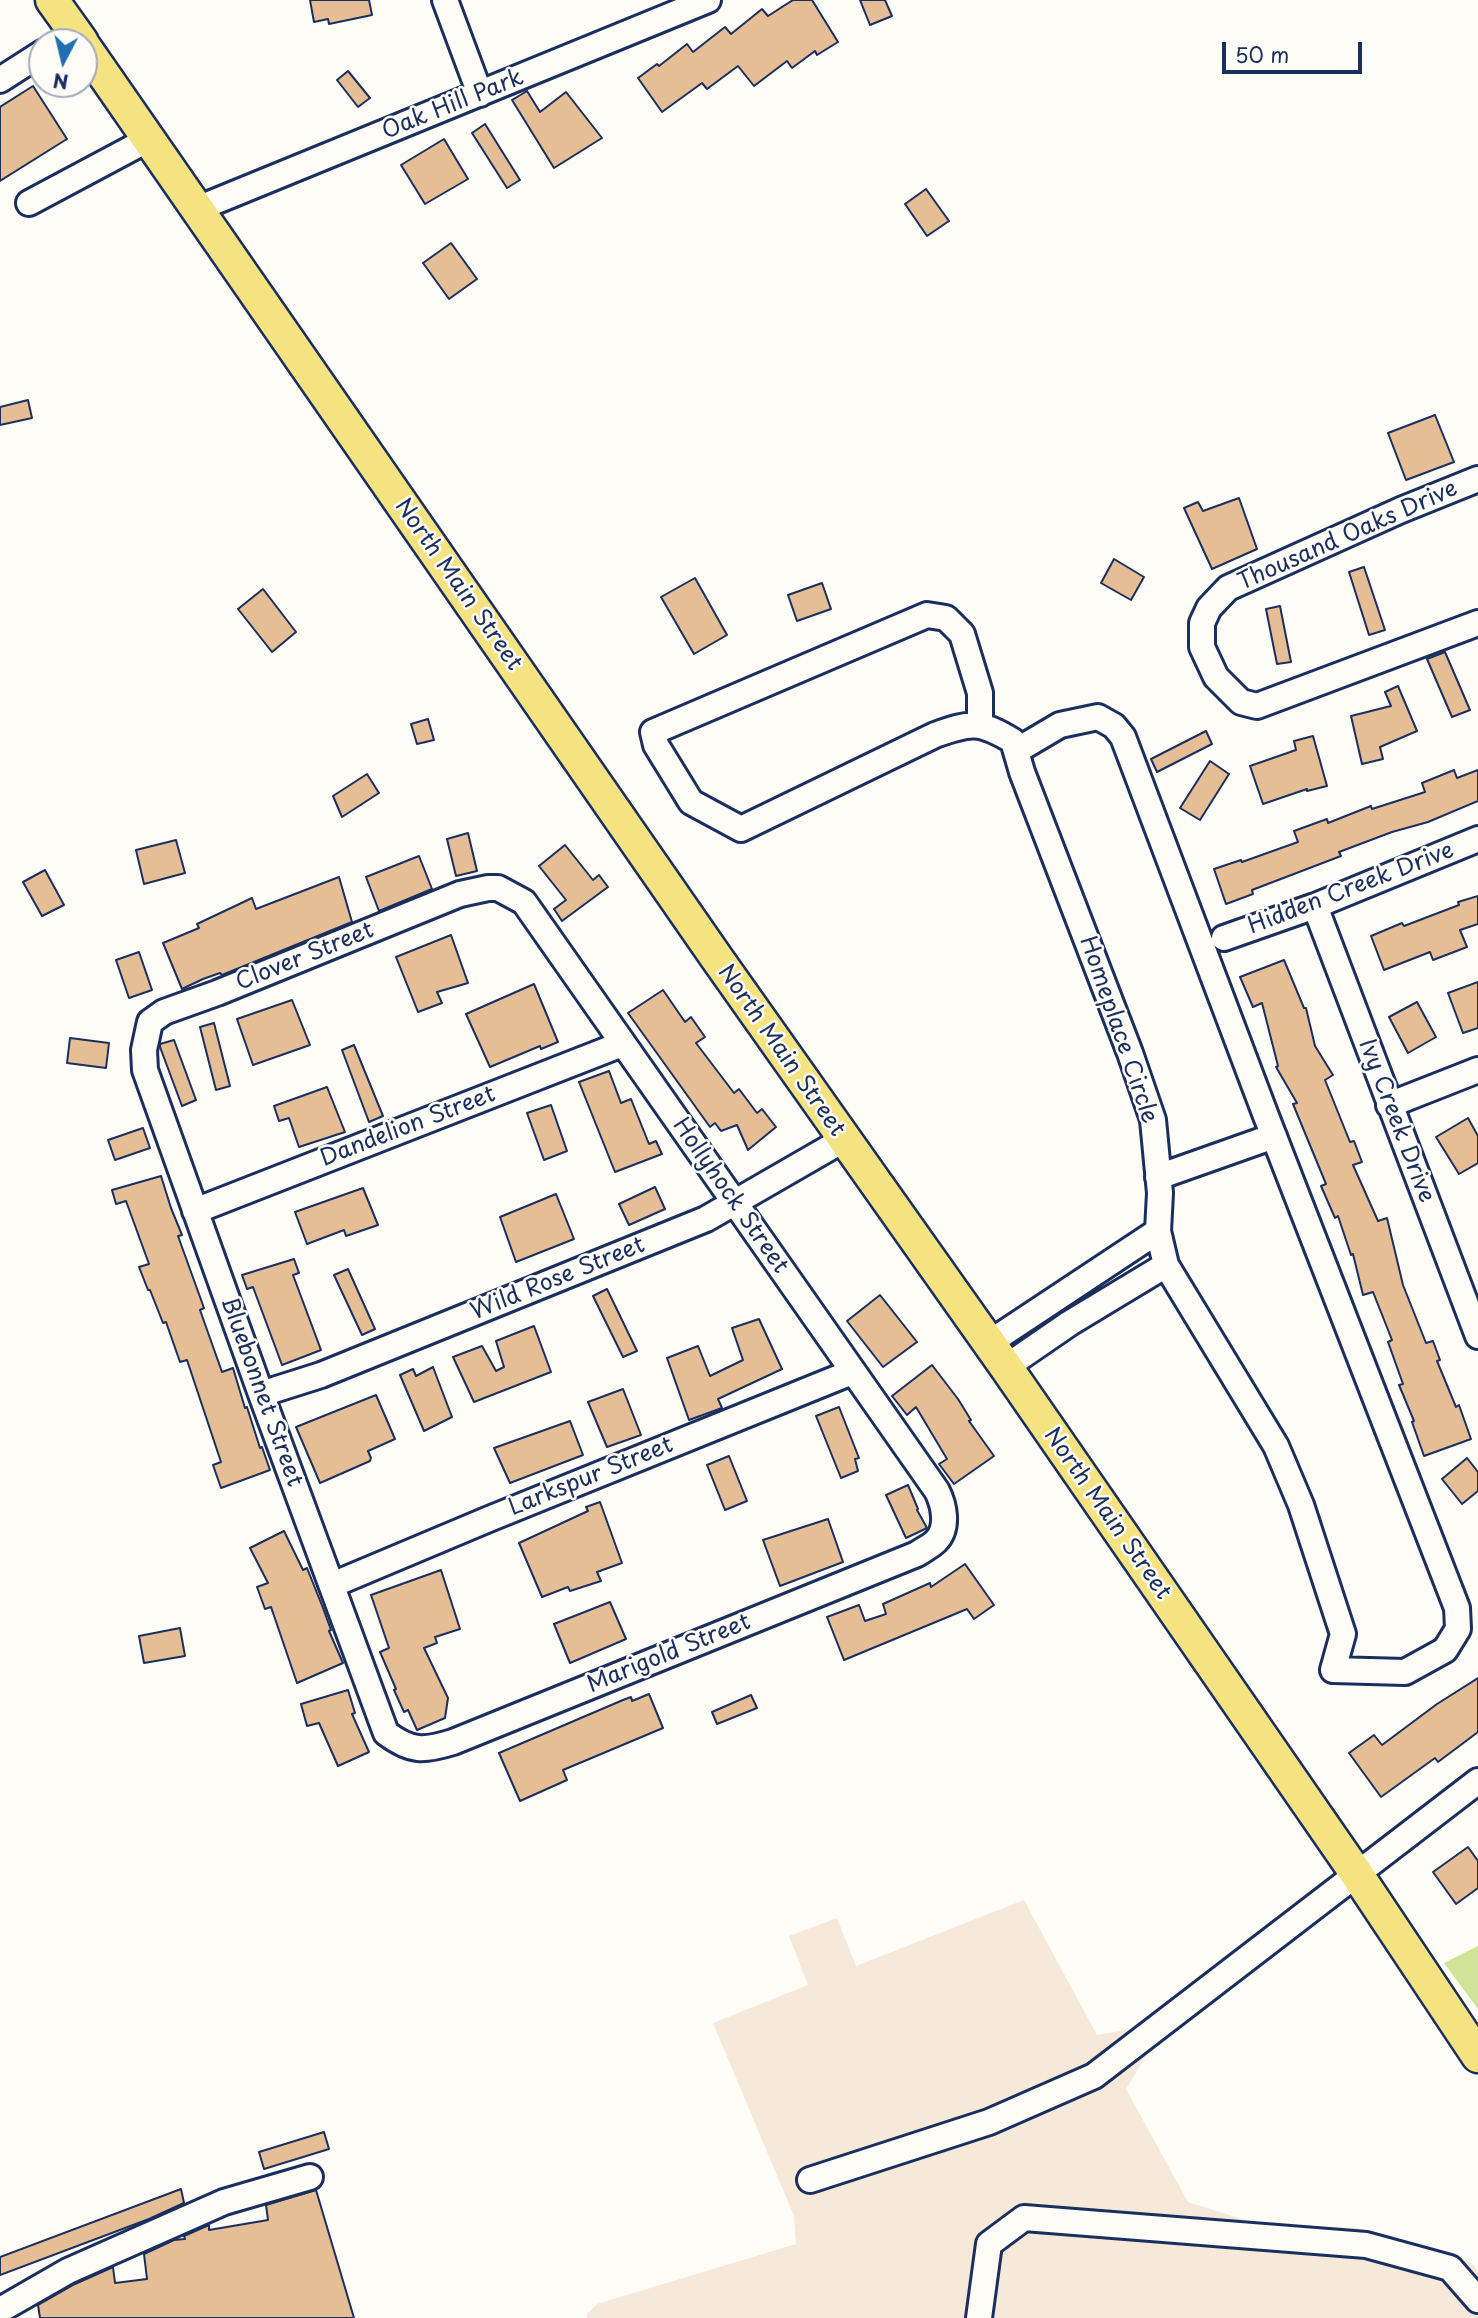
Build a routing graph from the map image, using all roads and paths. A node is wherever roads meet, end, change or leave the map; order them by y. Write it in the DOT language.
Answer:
graph roads {
  1 [pos="52,0"];
  2 [pos="446,0"];
  3 [pos="708,0"];
  4 [pos="68,28"];
  5 [pos="28,62"];
  6 [pos="98,71"];
  7 [pos="0,80"];
  8 [pos="480,94"];
  9 [pos="149,139"];
  10 [pos="29,203"];
  11 [pos="197,209"];
  12 [pos="1478,479"];
  13 [pos="1478,623"];
  14 [pos="980,726"];
  15 [pos="1016,751"];
  16 [pos="1478,839"];
  17 [pos="488,888"];
  18 [pos="1315,906"];
  19 [pos="1224,938"];
  20 [pos="622,1044"];
  21 [pos="144,1050"];
  22 [pos="1478,1070"];
  23 [pos="1389,1105"];
  24 [pos="1274,1136"];
  25 [pos="843,1140"];
  26 [pos="1158,1177"];
  27 [pos="736,1202"];
  28 [pos="195,1211"];
  29 [pos="1158,1231"];
  30 [pos="1166,1265"];
  31 [pos="1076,1285"];
  32 [pos="1471,1298"];
  33 [pos="1091,1310"];
  34 [pos="1478,1336"];
  35 [pos="997,1355"];
  36 [pos="852,1372"];
  37 [pos="261,1394"];
  38 [pos="943,1527"];
  39 [pos="332,1586"];
  40 [pos="386,1732"];
  41 [pos="1478,1781"];
  42 [pos="1356,1873"];
  43 [pos="1478,2056"];
  44 [pos="310,2177"];
  45 [pos="810,2180"];
  46 [pos="1478,2301"];
  47 [pos="0,2310"];
  48 [pos="979,2318"];
  1 -- 4 [label="main road, North Main Street"];
  2 -- 8 [label="street"];
  3 -- 8 [label="street, Oak Hill Park"];
  5 -- 7 [label="street"];
  6 -- 9 [label="main road, North Main Street"];
  8 -- 11 [label="street, Oak Hill Park"];
  9 -- 10 [label="street"];
  9 -- 11 [label="main road, North Main Street"];
  11 -- 25 [label="main road, North Main Street"];
  12 -- 13 [label="street, Thousand Oaks Drive"];
  14 -- 14 [label="street"];
  14 -- 15 [label="street, Homeplace Circle"];
  15 -- 24 [label="street"];
  15 -- 26 [label="street, Homeplace Circle"];
  16 -- 18 [label="street, Hidden Creek Drive"];
  17 -- 20 [label="street, Hollyhock Street"];
  17 -- 21 [label="street, Clover Street"];
  18 -- 19 [label="street, Hidden Creek Drive"];
  18 -- 23 [label="street, Ivy Creek Drive"];
  20 -- 27 [label="street, Hollyhock Street"];
  20 -- 28 [label="street, Dandelion Street"];
  21 -- 28 [label="street, Bluebonnet Street"];
  22 -- 23 [label="street"];
  23 -- 32 [label="street, Ivy Creek Drive"];
  24 -- 26 [label="street"];
  24 -- 30 [label="street, Homeplace Circle"];
  25 -- 27 [label="street, Wild Rose Street"];
  25 -- 35 [label="main road, North Main Street"];
  26 -- 29 [label="street, Homeplace Circle"];
  27 -- 36 [label="street, Hollyhock Street"];
  27 -- 37 [label="street, Wild Rose Street"];
  28 -- 37 [label="street, Bluebonnet Street"];
  29 -- 30 [label="street, Homeplace Circle"];
  29 -- 31 [label="street"];
  30 -- 33 [label="street"];
  31 -- 33 [label="street"];
  31 -- 35 [label="street"];
  32 -- 34 [label="street, Ivy Creek Drive"];
  33 -- 35 [label="street"];
  35 -- 42 [label="main road, North Main Street"];
  36 -- 38 [label="street, Hollyhock Street"];
  36 -- 39 [label="street, Larkspur Street"];
  37 -- 39 [label="street, Bluebonnet Street"];
  38 -- 40 [label="street, Marigold Street"];
  39 -- 40 [label="street, Bluebonnet Street"];
  41 -- 42 [label="street"];
  42 -- 43 [label="main road, North Main Street"];
  42 -- 45 [label="street"];
  44 -- 47 [label="street"];
  46 -- 48 [label="street"];
}
